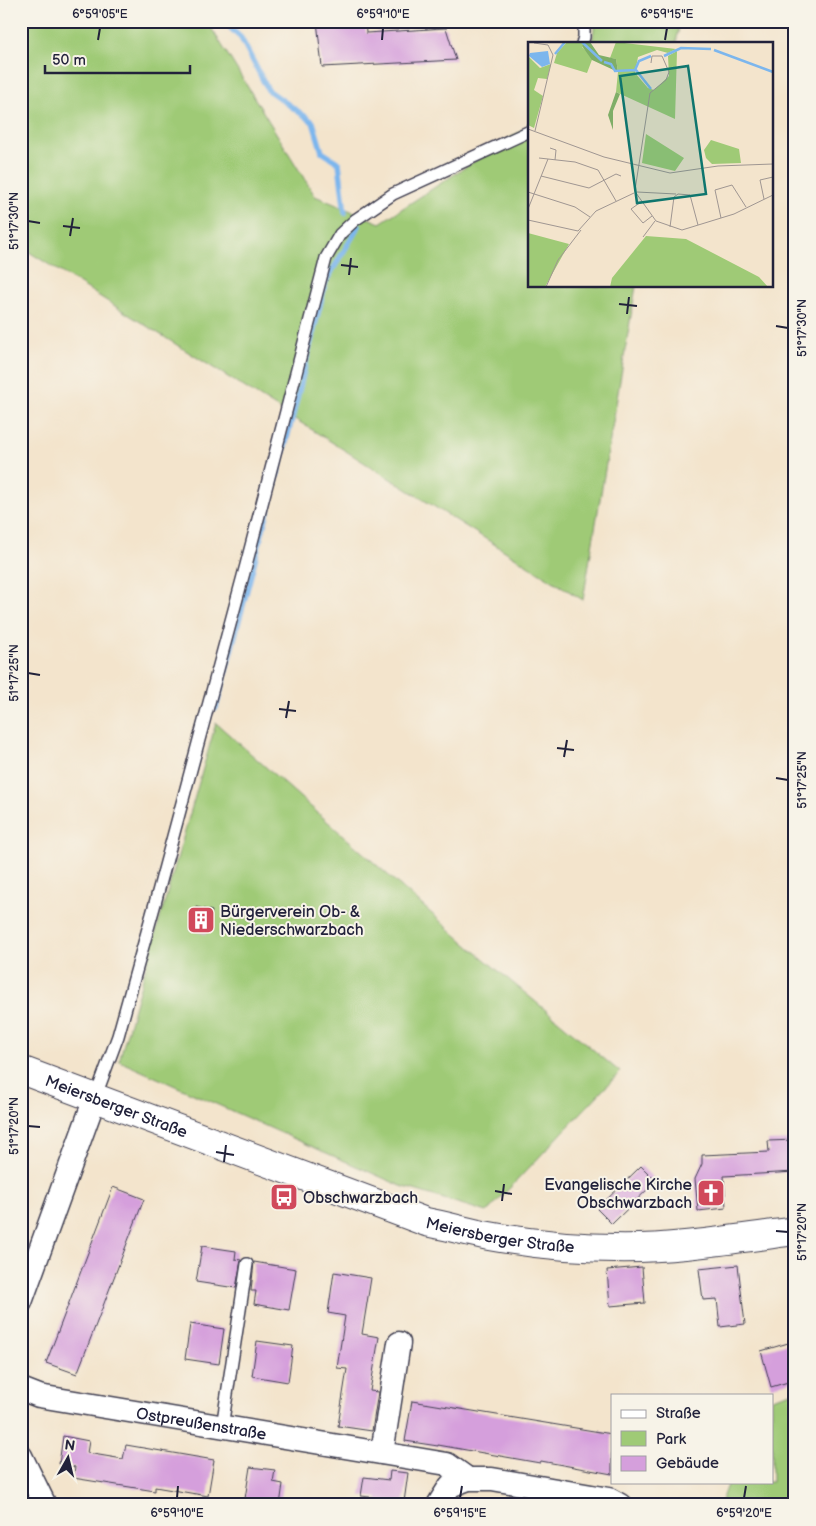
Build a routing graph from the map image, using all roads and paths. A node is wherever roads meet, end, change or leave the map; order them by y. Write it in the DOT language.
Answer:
graph roads {
  1 [pos="584,21"];
  2 [pos="582,42"];
  3 [pos="528,132"];
  4 [pos="21,1070"];
  5 [pos="94,1098"];
  6 [pos="795,1232"];
  7 [pos="247,1264"];
  8 [pos="21,1302"];
  9 [pos="399,1343"];
  10 [pos="21,1389"];
  11 [pos="222,1427"];
  12 [pos="382,1453"];
  13 [pos="21,1456"];
  14 [pos="468,1479"];
  15 [pos="45,1505"];
  16 [pos="438,1505"];
  17 [pos="620,1505"];
  1 -- 2 [label="lane"];
  3 -- 5 [label="lane"];
  4 -- 5 [label="main road, Meiersberger Straße"];
  5 -- 6 [label="main road, Meiersberger Straße"];
  5 -- 8 [label="street"];
  7 -- 11 [label="lane"];
  9 -- 12 [label="street"];
  10 -- 11 [label="street, Ostpreußenstraße"];
  11 -- 12 [label="street, Ostpreußenstraße"];
  12 -- 14 [label="street, Ostpreußenstraße"];
  13 -- 15 [label="street"];
  14 -- 16 [label="street"];
  14 -- 17 [label="street"];
}
